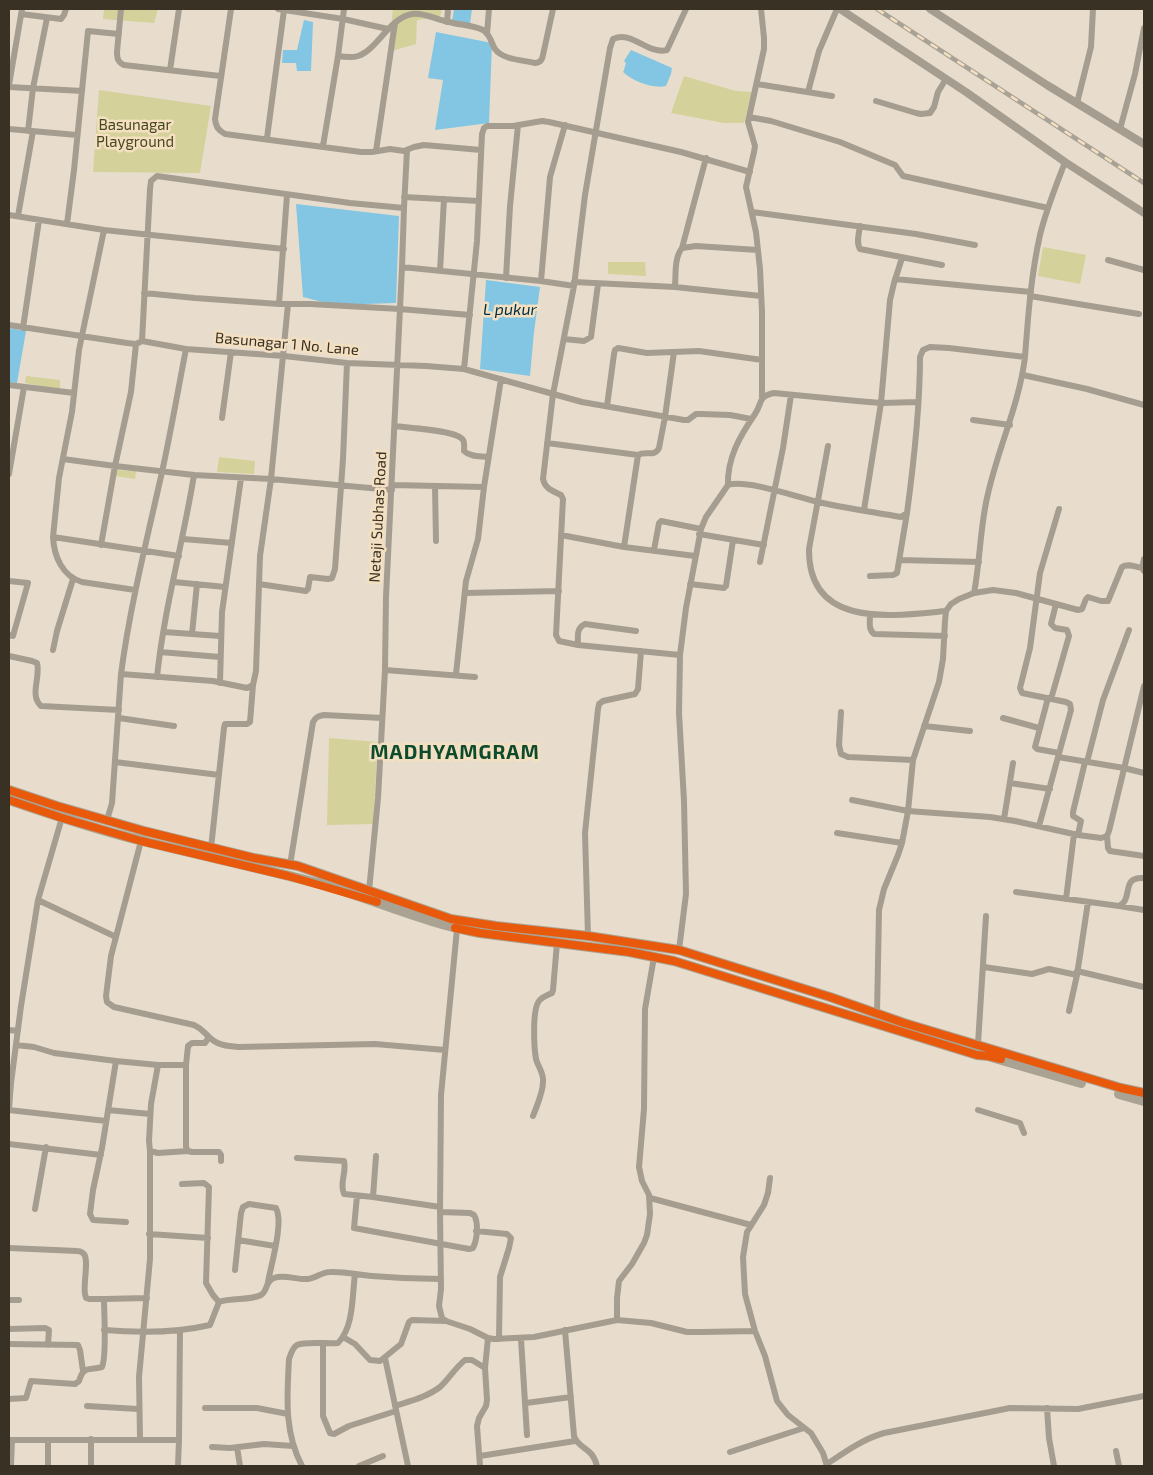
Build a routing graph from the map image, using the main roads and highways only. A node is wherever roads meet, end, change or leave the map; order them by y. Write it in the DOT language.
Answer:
graph roads {
  1 [pos="9,790"];
  2 [pos="9,800"];
  3 [pos="64,813"];
  4 [pos="876,1019"];
  5 [pos="1144,1093"];
  6 [pos="1144,1101"];
  1 -- 3 [label="highway"];
  2 -- 3 [label="highway"];
  3 -- 4 [label="highway"];
  3 -- 4 [label="highway"];
  4 -- 5 [label="highway"];
  4 -- 6 [label="highway"];
}
